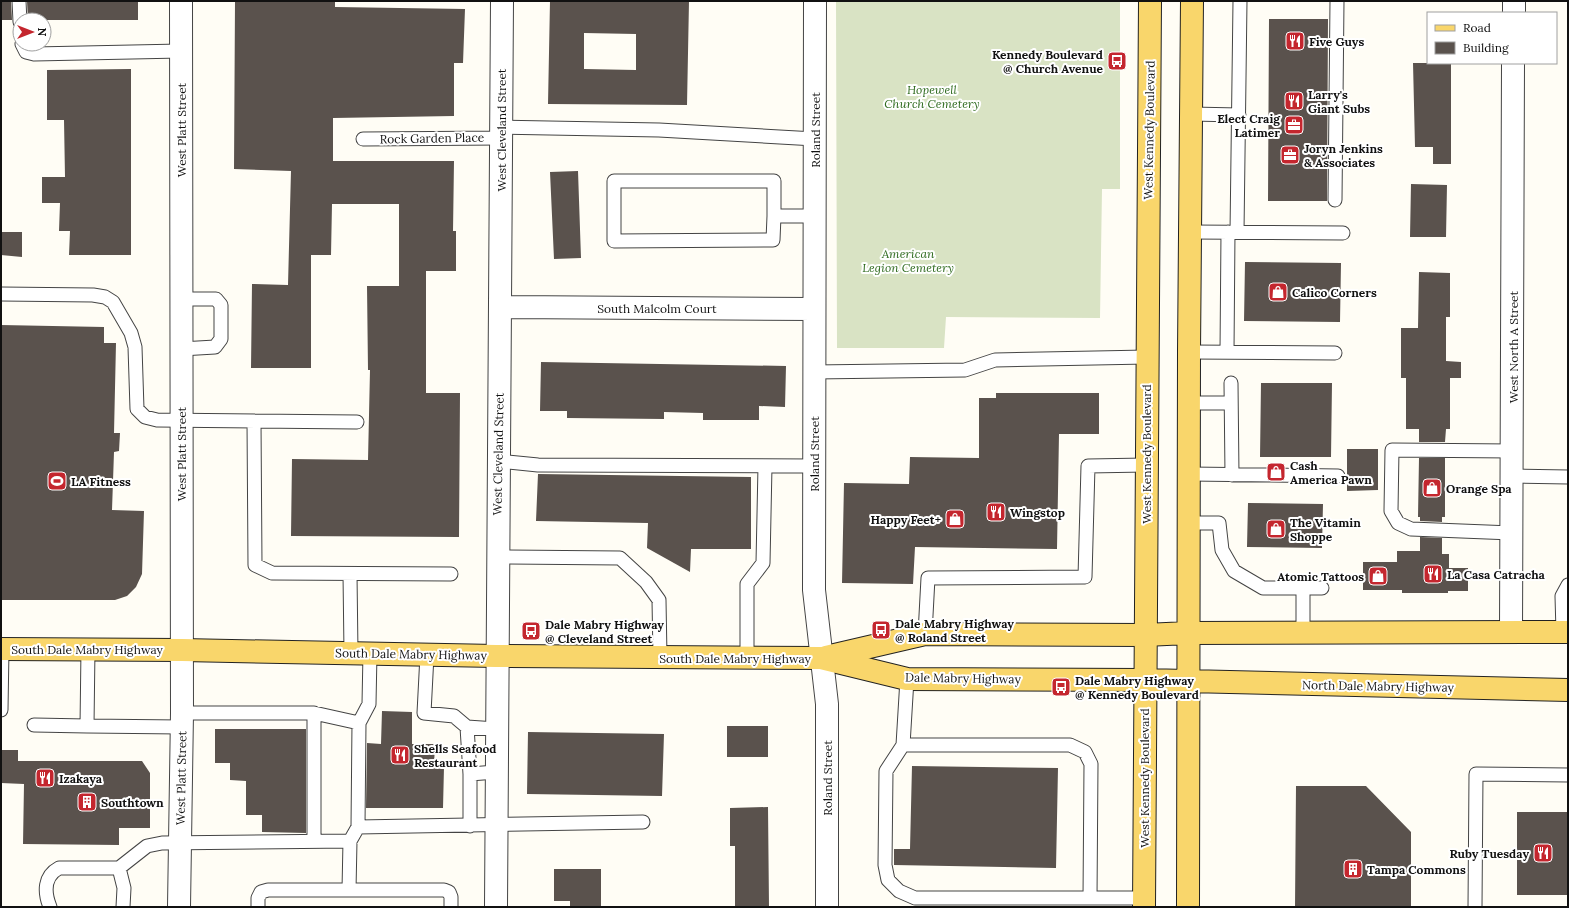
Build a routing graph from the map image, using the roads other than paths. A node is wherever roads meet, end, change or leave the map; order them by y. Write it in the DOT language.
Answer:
graph roads {
  1 [pos="19,1"];
  2 [pos="181,1"];
  3 [pos="502,1"];
  4 [pos="815,1"];
  5 [pos="1150,1"];
  6 [pos="1192,1"];
  7 [pos="1240,1"];
  8 [pos="1336,1"];
  9 [pos="1514,1"];
  10 [pos="20,12"];
  11 [pos="1514,12"];
  12 [pos="181,51"];
  13 [pos="31,52"];
  14 [pos="1514,64"];
  15 [pos="1191,114"];
  16 [pos="1239,115"];
  17 [pos="501,133"];
  18 [pos="363,139"];
  19 [pos="815,139"];
  20 [pos="1335,200"];
  21 [pos="774,216"];
  22 [pos="814,216"];
  23 [pos="1190,232"];
  24 [pos="1232,232"];
  25 [pos="1343,233"];
  26 [pos="1,294"];
  27 [pos="181,299"];
  28 [pos="500,307"];
  29 [pos="814,308"];
  30 [pos="181,349"];
  31 [pos="1189,352"];
  32 [pos="1227,352"];
  33 [pos="1335,353"];
  34 [pos="1147,357"];
  35 [pos="814,372"];
  36 [pos="1231,383"];
  37 [pos="1189,403"];
  38 [pos="1231,403"];
  39 [pos="182,421"];
  40 [pos="254,421"];
  41 [pos="357,422"];
  42 [pos="1512,451"];
  43 [pos="498,461"];
  44 [pos="1146,465"];
  45 [pos="765,466"];
  46 [pos="814,466"];
  47 [pos="1189,474"];
  48 [pos="1232,474"];
  49 [pos="1338,476"];
  50 [pos="1512,476"];
  51 [pos="1568,477"];
  52 [pos="1188,523"];
  53 [pos="1512,533"];
  54 [pos="497,557"];
  55 [pos="350,574"];
  56 [pos="451,574"];
  57 [pos="1568,585"];
  58 [pos="1303,588"];
  59 [pos="1322,588"];
  60 [pos="1511,632"];
  61 [pos="1566,632"];
  62 [pos="1188,633"];
  63 [pos="1303,633"];
  64 [pos="925,634"];
  65 [pos="1144,635"];
  66 [pos="2,649"];
  67 [pos="88,649"];
  68 [pos="182,650"];
  69 [pos="360,653"];
  70 [pos="427,655"];
  71 [pos="496,656"];
  72 [pos="660,657"];
  73 [pos="747,658"];
  74 [pos="821,658"];
  75 [pos="907,679"];
  76 [pos="1144,680"];
  77 [pos="1188,681"];
  78 [pos="1568,690"];
  79 [pos="1,710"];
  80 [pos="314,713"];
  81 [pos="181,720"];
  82 [pos="359,723"];
  83 [pos="34,725"];
  84 [pos="87,726"];
  85 [pos="467,727"];
  86 [pos="496,729"];
  87 [pos="903,745"];
  88 [pos="496,772"];
  89 [pos="470,774"];
  90 [pos="1568,775"];
  91 [pos="643,822"];
  92 [pos="470,826"];
  93 [pos="496,826"];
  94 [pos="358,827"];
  95 [pos="314,841"];
  96 [pos="350,841"];
  97 [pos="180,842"];
  98 [pos="119,868"];
  99 [pos="349,890"];
  100 [pos="1090,898"];
  101 [pos="1144,902"];
  102 [pos="50,907"];
  103 [pos="123,907"];
  104 [pos="180,907"];
  105 [pos="258,907"];
  106 [pos="451,907"];
  107 [pos="496,907"];
  108 [pos="827,907"];
  109 [pos="1188,907"];
  110 [pos="1475,907"];
  1 -- 10 [label="lane"];
  2 -- 12 [label="street, West Platt Street"];
  3 -- 17 [label="street, West Cleveland Street"];
  4 -- 19 [label="street, Roland Street"];
  5 -- 34 [label="main road, West Kennedy Boulevard"];
  6 -- 15 [label="main road"];
  7 -- 16 [label="lane"];
  8 -- 20 [label="lane"];
  9 -- 11 [label="street"];
  12 -- 13 [label="lane"];
  12 -- 27 [label="street, West Platt Street"];
  14 -- 42 [label="street, West North A Street"];
  15 -- 16 [label="lane"];
  15 -- 23 [label="main road"];
  16 -- 24 [label="lane"];
  17 -- 18 [label="lane, Rock Garden Place"];
  17 -- 19 [label="lane, Rock Garden Place"];
  17 -- 28 [label="street, West Cleveland Street"];
  19 -- 22 [label="street, Roland Street"];
  21 -- 21 [label="lane"];
  21 -- 22 [label="lane"];
  22 -- 29 [label="street, Roland Street"];
  23 -- 24 [label="lane"];
  23 -- 31 [label="main road"];
  24 -- 25 [label="lane"];
  24 -- 32 [label="lane"];
  26 -- 39 [label="lane"];
  27 -- 30 [label="street, West Platt Street"];
  27 -- 30 [label="lane"];
  28 -- 29 [label="street, South Malcolm Court"];
  28 -- 43 [label="street, West Cleveland Street"];
  29 -- 35 [label="street, Roland Street"];
  30 -- 39 [label="street, West Platt Street"];
  31 -- 32 [label="lane"];
  31 -- 37 [label="main road"];
  32 -- 33 [label="lane"];
  34 -- 35 [label="lane"];
  34 -- 44 [label="main road, West Kennedy Boulevard"];
  35 -- 46 [label="street, Roland Street"];
  36 -- 38 [label="lane"];
  37 -- 38 [label="lane"];
  37 -- 47 [label="main road"];
  38 -- 48 [label="lane"];
  39 -- 40 [label="lane"];
  39 -- 68 [label="street, West Platt Street"];
  40 -- 41 [label="lane"];
  40 -- 55 [label="lane"];
  42 -- 50 [label="street, West North A Street"];
  42 -- 53 [label="lane"];
  43 -- 45 [label="lane"];
  43 -- 54 [label="street, West Cleveland Street"];
  44 -- 64 [label="lane"];
  44 -- 65 [label="main road, West Kennedy Boulevard"];
  45 -- 46 [label="lane"];
  45 -- 73 [label="lane"];
  46 -- 74 [label="street, Roland Street"];
  47 -- 48 [label="lane"];
  47 -- 52 [label="main road"];
  48 -- 49 [label="lane"];
  50 -- 51 [label="lane"];
  50 -- 53 [label="street, West North A Street"];
  52 -- 58 [label="lane"];
  52 -- 62 [label="main road"];
  53 -- 60 [label="street, West North A Street"];
  54 -- 71 [label="street, West Cleveland Street"];
  54 -- 72 [label="lane"];
  55 -- 56 [label="lane"];
  55 -- 69 [label="lane"];
  57 -- 61 [label="lane"];
  58 -- 59 [label="lane"];
  58 -- 63 [label="lane"];
  60 -- 61 [label="main road"];
  60 -- 63 [label="main road"];
  62 -- 63 [label="main road"];
  62 -- 65 [label="main road"];
  62 -- 77 [label="main road"];
  64 -- 65 [label="main road"];
  64 -- 74 [label="main road"];
  65 -- 76 [label="main road, West Kennedy Boulevard"];
  66 -- 67 [label="main road, South Dale Mabry Highway"];
  66 -- 79 [label="lane"];
  67 -- 68 [label="main road, South Dale Mabry Highway"];
  67 -- 84 [label="lane"];
  68 -- 69 [label="main road, South Dale Mabry Highway"];
  68 -- 81 [label="street, West Platt Street"];
  69 -- 70 [label="main road, South Dale Mabry Highway"];
  69 -- 82 [label="lane"];
  70 -- 71 [label="main road, South Dale Mabry Highway"];
  70 -- 85 [label="lane"];
  71 -- 72 [label="main road, South Dale Mabry Highway"];
  71 -- 86 [label="street, West Cleveland Street"];
  72 -- 73 [label="main road, South Dale Mabry Highway"];
  73 -- 74 [label="main road, South Dale Mabry Highway"];
  74 -- 75 [label="main road, Dale Mabry Highway"];
  74 -- 108 [label="street, Roland Street"];
  75 -- 76 [label="main road, Dale Mabry Highway"];
  75 -- 87 [label="lane"];
  76 -- 77 [label="main road, Dale Mabry Highway"];
  76 -- 101 [label="main road, West Kennedy Boulevard"];
  77 -- 78 [label="main road, North Dale Mabry Highway"];
  77 -- 109 [label="main road"];
  80 -- 81 [label="lane"];
  80 -- 82 [label="lane"];
  80 -- 95 [label="lane"];
  81 -- 84 [label="lane"];
  81 -- 97 [label="street, West Platt Street"];
  82 -- 94 [label="lane"];
  83 -- 84 [label="lane"];
  85 -- 86 [label="lane"];
  85 -- 89 [label="lane"];
  86 -- 88 [label="street, West Cleveland Street"];
  87 -- 100 [label="lane"];
  87 -- 100 [label="lane"];
  88 -- 89 [label="lane"];
  88 -- 93 [label="street, West Cleveland Street"];
  89 -- 92 [label="lane"];
  90 -- 110 [label="lane"];
  91 -- 93 [label="lane"];
  92 -- 93 [label="lane"];
  92 -- 94 [label="lane"];
  93 -- 107 [label="street, West Cleveland Street"];
  94 -- 96 [label="lane"];
  95 -- 96 [label="lane"];
  95 -- 97 [label="lane"];
  96 -- 99 [label="lane"];
  97 -- 98 [label="lane"];
  97 -- 104 [label="street, West Platt Street"];
  98 -- 102 [label="lane"];
  98 -- 103 [label="lane"];
  99 -- 105 [label="lane"];
  99 -- 106 [label="lane"];
  100 -- 101 [label="lane"];
}
